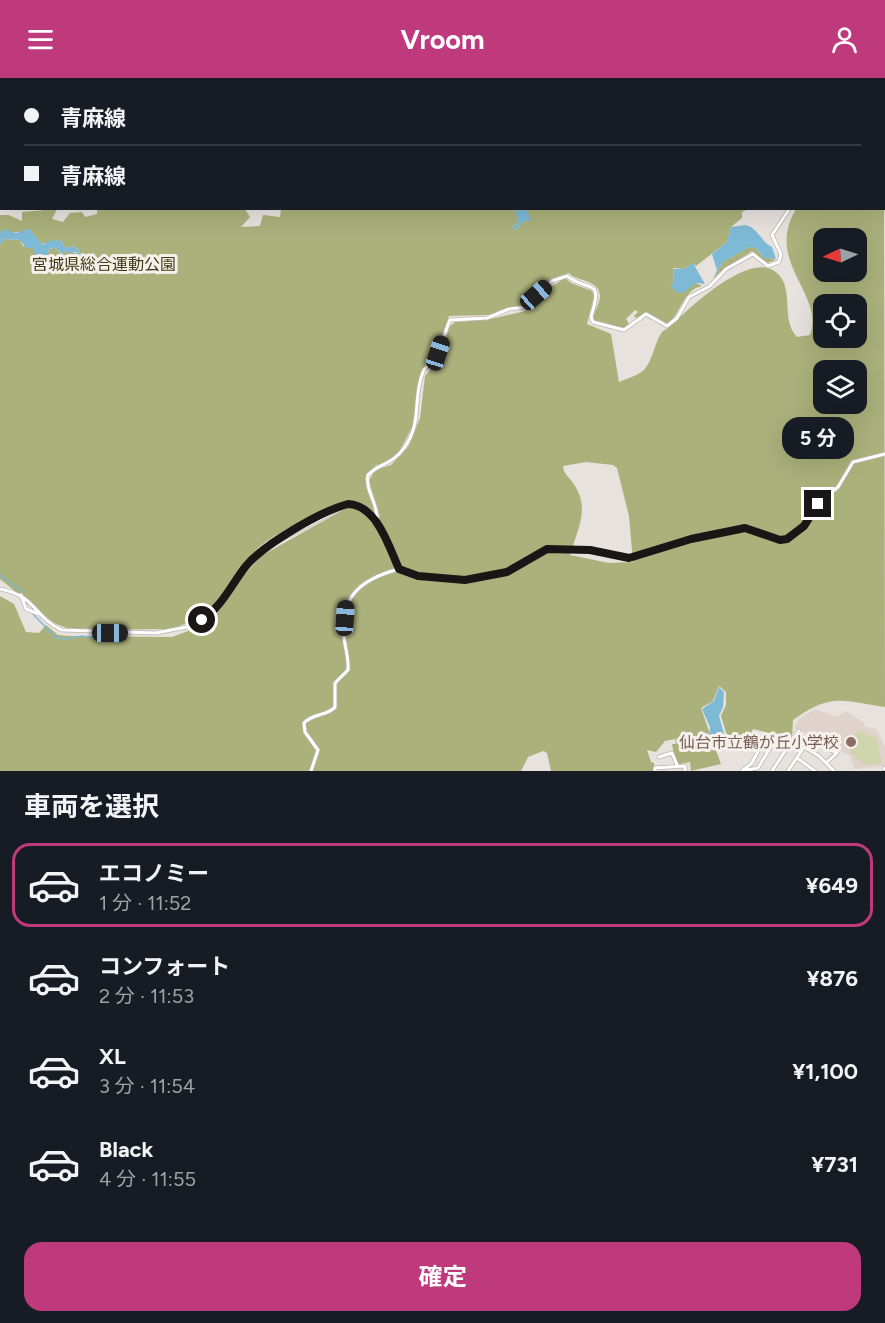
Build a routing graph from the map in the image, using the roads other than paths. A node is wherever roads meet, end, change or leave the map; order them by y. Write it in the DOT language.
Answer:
graph roads {
  1 [pos="789,210"];
  2 [pos="885,454"];
  3 [pos="376,523"];
  4 [pos="399,569"];
  5 [pos="0,589"];
  6 [pos="21,594"];
  7 [pos="41,614"];
  8 [pos="775,743"];
  9 [pos="787,748"];
  10 [pos="659,757"];
  11 [pos="797,758"];
  12 [pos="826,763"];
  13 [pos="679,766"];
  14 [pos="789,769"];
  15 [pos="310,771"];
  16 [pos="655,771"];
  17 [pos="686,771"];
  18 [pos="742,771"];
  19 [pos="772,771"];
  20 [pos="795,771"];
  21 [pos="815,771"];
  22 [pos="834,771"];
  1 -- 3 [label="street"];
  2 -- 4 [label="street"];
  3 -- 4 [label="street"];
  3 -- 7 [label="street"];
  4 -- 15 [label="street"];
  5 -- 6 [label="street"];
  6 -- 7 [label="street"];
  6 -- 7 [label="street"];
  8 -- 9 [label="street"];
  8 -- 18 [label="street"];
  8 -- 18 [label="street"];
  9 -- 12 [label="street"];
  9 -- 19 [label="street"];
  10 -- 13 [label="street"];
  11 -- 12 [label="street"];
  11 -- 14 [label="street"];
  11 -- 21 [label="street"];
  12 -- 22 [label="street"];
  13 -- 16 [label="street"];
  13 -- 17 [label="street"];
  14 -- 20 [label="street"];
}
